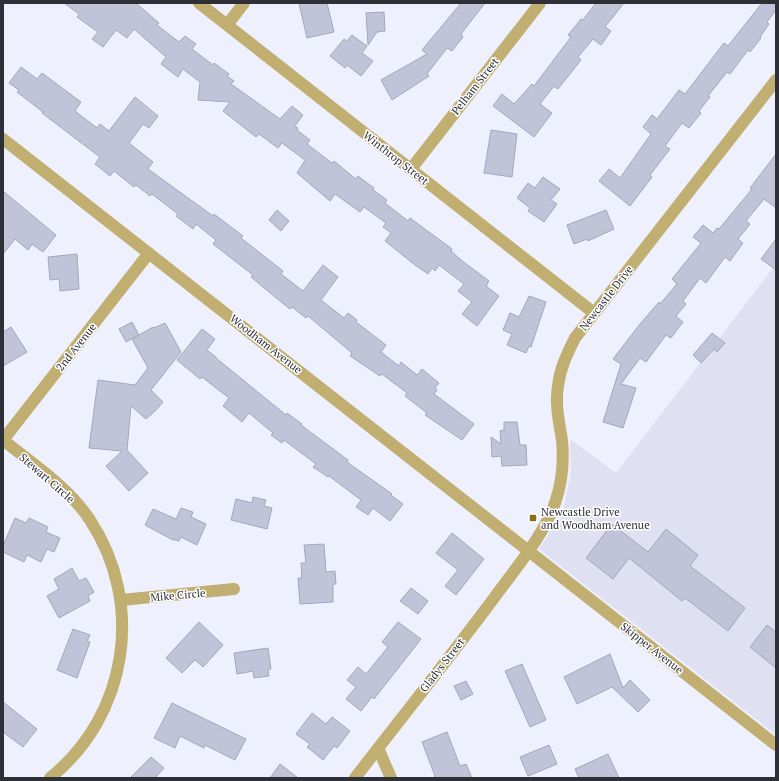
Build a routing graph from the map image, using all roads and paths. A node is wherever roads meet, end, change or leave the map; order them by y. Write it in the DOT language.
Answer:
graph roads {
  1 [pos="199,3"];
  2 [pos="244,3"];
  3 [pos="540,3"];
  4 [pos="227,25"];
  5 [pos="776,80"];
  6 [pos="3,139"];
  7 [pos="410,169"];
  8 [pos="149,253"];
  9 [pos="594,313"];
  10 [pos="3,440"];
  11 [pos="528,550"];
  12 [pos="234,589"];
  13 [pos="121,600"];
  14 [pos="776,745"];
  15 [pos="378,748"];
  16 [pos="50,778"];
  17 [pos="355,778"];
  18 [pos="391,778"];
  1 -- 4 [label="street, Winthrop Street"];
  2 -- 4 [label="street"];
  3 -- 7 [label="street, Pelham Street"];
  4 -- 7 [label="street, Winthrop Street"];
  5 -- 9 [label="street, Newcastle Drive"];
  6 -- 8 [label="street, Woodham Avenue"];
  7 -- 9 [label="street, Winthrop Street"];
  8 -- 10 [label="street, 2nd Avenue"];
  8 -- 11 [label="street, Woodham Avenue"];
  9 -- 11 [label="street, Newcastle Drive"];
  10 -- 13 [label="street, Stewart Circle"];
  11 -- 14 [label="street, Skipper Avenue"];
  11 -- 15 [label="street, Gladys Street"];
  12 -- 13 [label="street, Mike Circle"];
  13 -- 16 [label="street, Stewart Circle"];
  15 -- 17 [label="street, Gladys Street"];
  15 -- 18 [label="street"];
}
